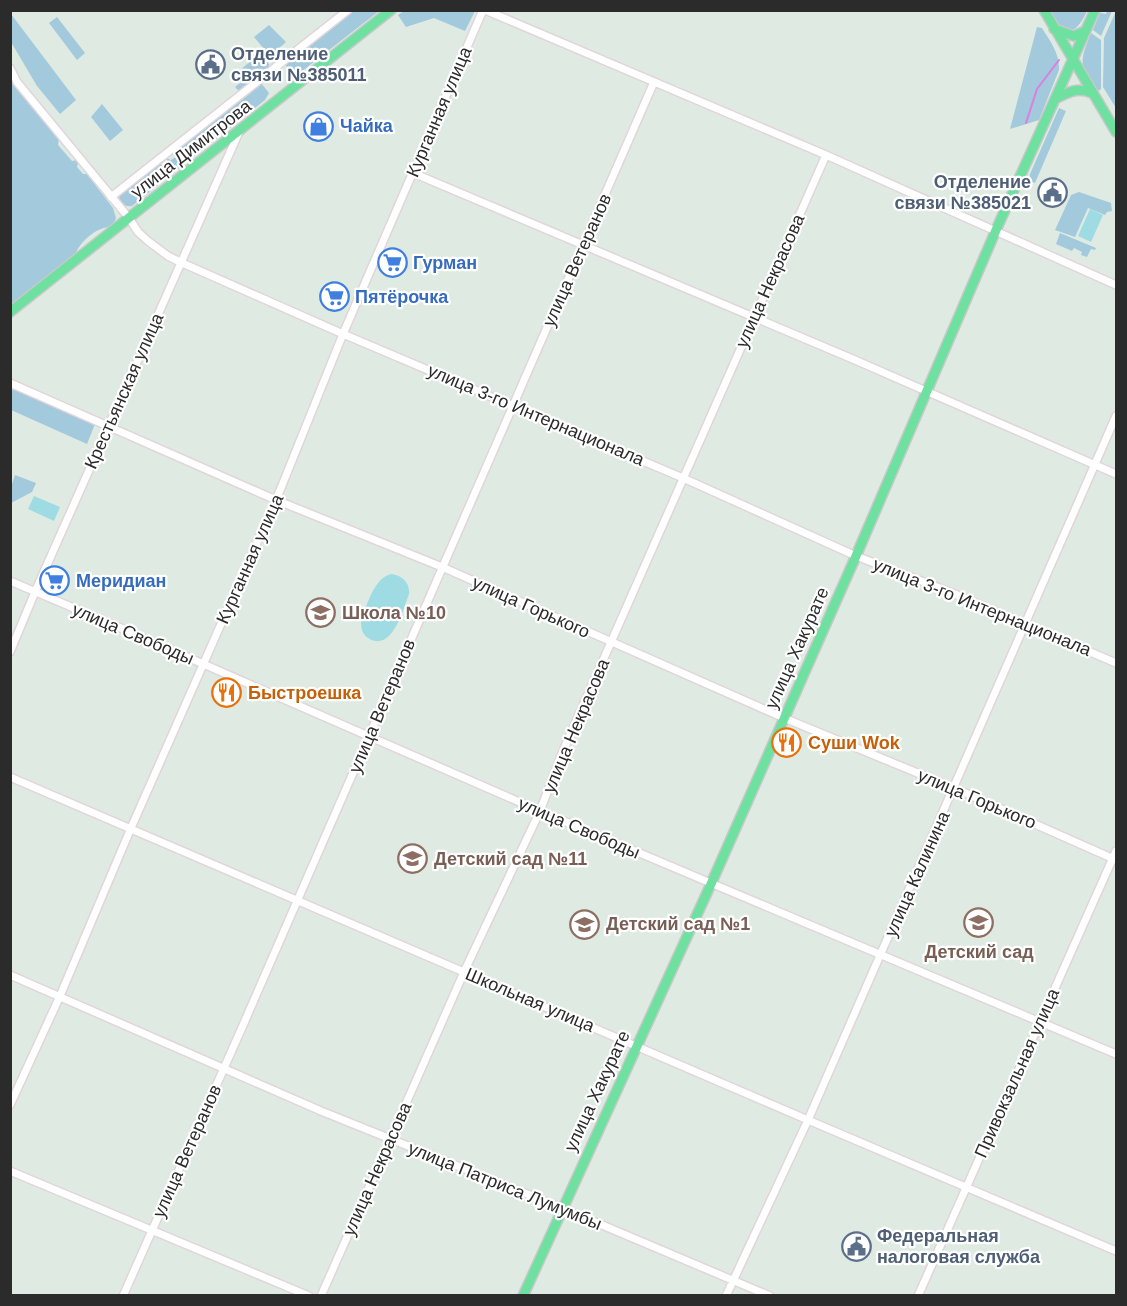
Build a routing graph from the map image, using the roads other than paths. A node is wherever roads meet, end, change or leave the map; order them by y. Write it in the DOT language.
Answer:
graph roads {
  1 [pos="348,10"];
  2 [pos="391,10"];
  3 [pos="484,10"];
  4 [pos="1044,10"];
  5 [pos="1095,10"];
  6 [pos="1054,29"];
  7 [pos="1085,31"];
  8 [pos="1072,60"];
  9 [pos="10,68"];
  10 [pos="10,78"];
  11 [pos="17,82"];
  12 [pos="654,82"];
  13 [pos="1092,93"];
  14 [pos="1055,99"];
  15 [pos="239,132"];
  16 [pos="1116,132"];
  17 [pos="826,155"];
  18 [pos="413,173"];
  19 [pos="111,197"];
  20 [pos="129,218"];
  21 [pos="996,230"];
  22 [pos="584,246"];
  23 [pos="180,262"];
  24 [pos="1116,285"];
  25 [pos="10,312"];
  26 [pos="754,318"];
  27 [pos="343,334"];
  28 [pos="10,383"];
  29 [pos="927,392"];
  30 [pos="513,404"];
  31 [pos="1116,416"];
  32 [pos="109,426"];
  33 [pos="1095,465"];
  34 [pos="1116,474"];
  35 [pos="683,478"];
  36 [pos="276,500"];
  37 [pos="856,556"];
  38 [pos="442,567"];
  39 [pos="10,581"];
  40 [pos="35,592"];
  41 [pos="1026,624"];
  42 [pos="612,643"];
  43 [pos="10,652"];
  44 [pos="1116,663"];
  45 [pos="204,664"];
  46 [pos="784,718"];
  47 [pos="369,737"];
  48 [pos="10,777"];
  49 [pos="954,788"];
  50 [pos="540,811"];
  51 [pos="131,828"];
  52 [pos="1115,856"];
  53 [pos="711,884"];
  54 [pos="298,900"];
  55 [pos="881,954"];
  56 [pos="464,972"];
  57 [pos="10,975"];
  58 [pos="60,996"];
  59 [pos="1040,1022"];
  60 [pos="636,1046"];
  61 [pos="1116,1054"];
  62 [pos="224,1068"];
  63 [pos="10,1105"];
  64 [pos="808,1120"];
  65 [pos="390,1140"];
  66 [pos="10,1171"];
  67 [pos="966,1187"];
  68 [pos="562,1208"];
  69 [pos="153,1230"];
  70 [pos="1116,1251"];
  71 [pos="733,1280"];
  72 [pos="123,1296"];
  73 [pos="309,1296"];
  74 [pos="321,1296"];
  75 [pos="523,1296"];
  76 [pos="726,1296"];
  77 [pos="770,1296"];
  78 [pos="918,1296"];
  1 -- 19 [label="street"];
  2 -- 15 [label="main road, улица Димитрова"];
  3 -- 12 [label="street"];
  3 -- 18 [label="street, Курганная улица"];
  4 -- 6 [label="main road"];
  5 -- 7 [label="main road, улица Хакурате"];
  6 -- 7 [label="main road"];
  6 -- 8 [label="main road"];
  7 -- 8 [label="main road, улица Хакурате"];
  8 -- 13 [label="main road"];
  8 -- 14 [label="main road, улица Хакурате"];
  9 -- 11 [label="street, улица 3-го Интернационала"];
  10 -- 11 [label="street, улица 3-го Интернационала"];
  11 -- 19 [label="street, улица 3-го Интернационала"];
  12 -- 17 [label="street"];
  12 -- 22 [label="street, улица Ветеранов"];
  13 -- 14 [label="main road"];
  13 -- 16 [label="main road"];
  14 -- 21 [label="main road, улица Хакурате"];
  15 -- 20 [label="main road, улица Димитрова"];
  15 -- 23 [label="street, Крестьянская улица"];
  17 -- 21 [label="street"];
  17 -- 26 [label="street, улица Некрасова"];
  18 -- 22 [label="street"];
  18 -- 27 [label="street, Курганная улица"];
  19 -- 20 [label="street, улица 3-го Интернационала"];
  20 -- 23 [label="street, улица 3-го Интернационала"];
  20 -- 25 [label="main road, улица Димитрова"];
  21 -- 24 [label="street"];
  21 -- 29 [label="main road, улица Хакурате"];
  22 -- 26 [label="street"];
  22 -- 30 [label="street, улица Ветеранов"];
  23 -- 27 [label="street, улица 3-го Интернационала"];
  23 -- 32 [label="street, Крестьянская улица"];
  26 -- 29 [label="street"];
  26 -- 35 [label="street, улица Некрасова"];
  27 -- 30 [label="street, улица 3-го Интернационала"];
  27 -- 36 [label="street, Курганная улица"];
  28 -- 32 [label="street, улица Горького"];
  29 -- 33 [label="street"];
  29 -- 37 [label="main road, улица Хакурате"];
  30 -- 35 [label="street, улица 3-го Интернационала"];
  30 -- 38 [label="street, улица Ветеранов"];
  31 -- 33 [label="street, улица Калинина"];
  32 -- 36 [label="street, улица Горького"];
  32 -- 40 [label="street, Крестьянская улица"];
  33 -- 34 [label="street"];
  33 -- 41 [label="street, улица Калинина"];
  35 -- 37 [label="street, улица 3-го Интернационала"];
  35 -- 42 [label="street, улица Некрасова"];
  36 -- 38 [label="street, улица Горького"];
  36 -- 45 [label="street, Курганная улица"];
  37 -- 41 [label="street, улица 3-го Интернационала"];
  37 -- 46 [label="main road, улица Хакурате"];
  38 -- 42 [label="street, улица Горького"];
  38 -- 47 [label="street, улица Ветеранов"];
  39 -- 40 [label="street, улица Свободы"];
  40 -- 43 [label="street, Крестьянская улица"];
  40 -- 45 [label="street, улица Свободы"];
  41 -- 44 [label="street, улица 3-го Интернационала"];
  41 -- 49 [label="street, улица Калинина"];
  42 -- 46 [label="street, улица Горького"];
  42 -- 50 [label="street, улица Некрасова"];
  45 -- 47 [label="street, улица Свободы"];
  45 -- 51 [label="street, Курганная улица"];
  46 -- 49 [label="street, улица Горького"];
  46 -- 53 [label="main road, улица Хакурате"];
  47 -- 50 [label="street, улица Свободы"];
  47 -- 54 [label="street, улица Ветеранов"];
  48 -- 51 [label="street, Школьная улица"];
  49 -- 52 [label="street, улица Горького"];
  49 -- 55 [label="street, улица Калинина"];
  50 -- 53 [label="street, улица Свободы"];
  50 -- 56 [label="street, улица Некрасова"];
  51 -- 54 [label="street, Школьная улица"];
  51 -- 58 [label="street, Курганная улица"];
  52 -- 59 [label="street, Привокзальная улица"];
  53 -- 55 [label="street, улица Свободы"];
  53 -- 60 [label="main road, улица Хакурате"];
  54 -- 56 [label="street, Школьная улица"];
  54 -- 62 [label="street, улица Ветеранов"];
  55 -- 59 [label="street, улица Свободы"];
  55 -- 64 [label="street, улица Калинина"];
  56 -- 60 [label="street, Школьная улица"];
  56 -- 65 [label="street, улица Некрасова"];
  57 -- 58 [label="street, улица Патриса Лумумбы"];
  58 -- 62 [label="street, улица Патриса Лумумбы"];
  58 -- 63 [label="street, Курганная улица"];
  59 -- 61 [label="street, улица Свободы"];
  59 -- 67 [label="street, Привокзальная улица"];
  60 -- 64 [label="street, Школьная улица"];
  60 -- 68 [label="main road, улица Хакурате"];
  62 -- 65 [label="street, улица Патриса Лумумбы"];
  62 -- 69 [label="street, улица Ветеранов"];
  64 -- 67 [label="street, Школьная улица"];
  64 -- 71 [label="street, улица Калинина"];
  65 -- 68 [label="street, улица Патриса Лумумбы"];
  65 -- 74 [label="street, улица Некрасова"];
  66 -- 69 [label="street"];
  67 -- 70 [label="street, Школьная улица"];
  67 -- 78 [label="street, Привокзальная улица"];
  68 -- 71 [label="street, улица Патриса Лумумбы"];
  68 -- 75 [label="main road, улица Хакурате"];
  69 -- 72 [label="street, улица Ветеранов"];
  69 -- 73 [label="street"];
  71 -- 76 [label="street, улица Калинина"];
  71 -- 77 [label="street, улица Патриса Лумумбы"];
}
